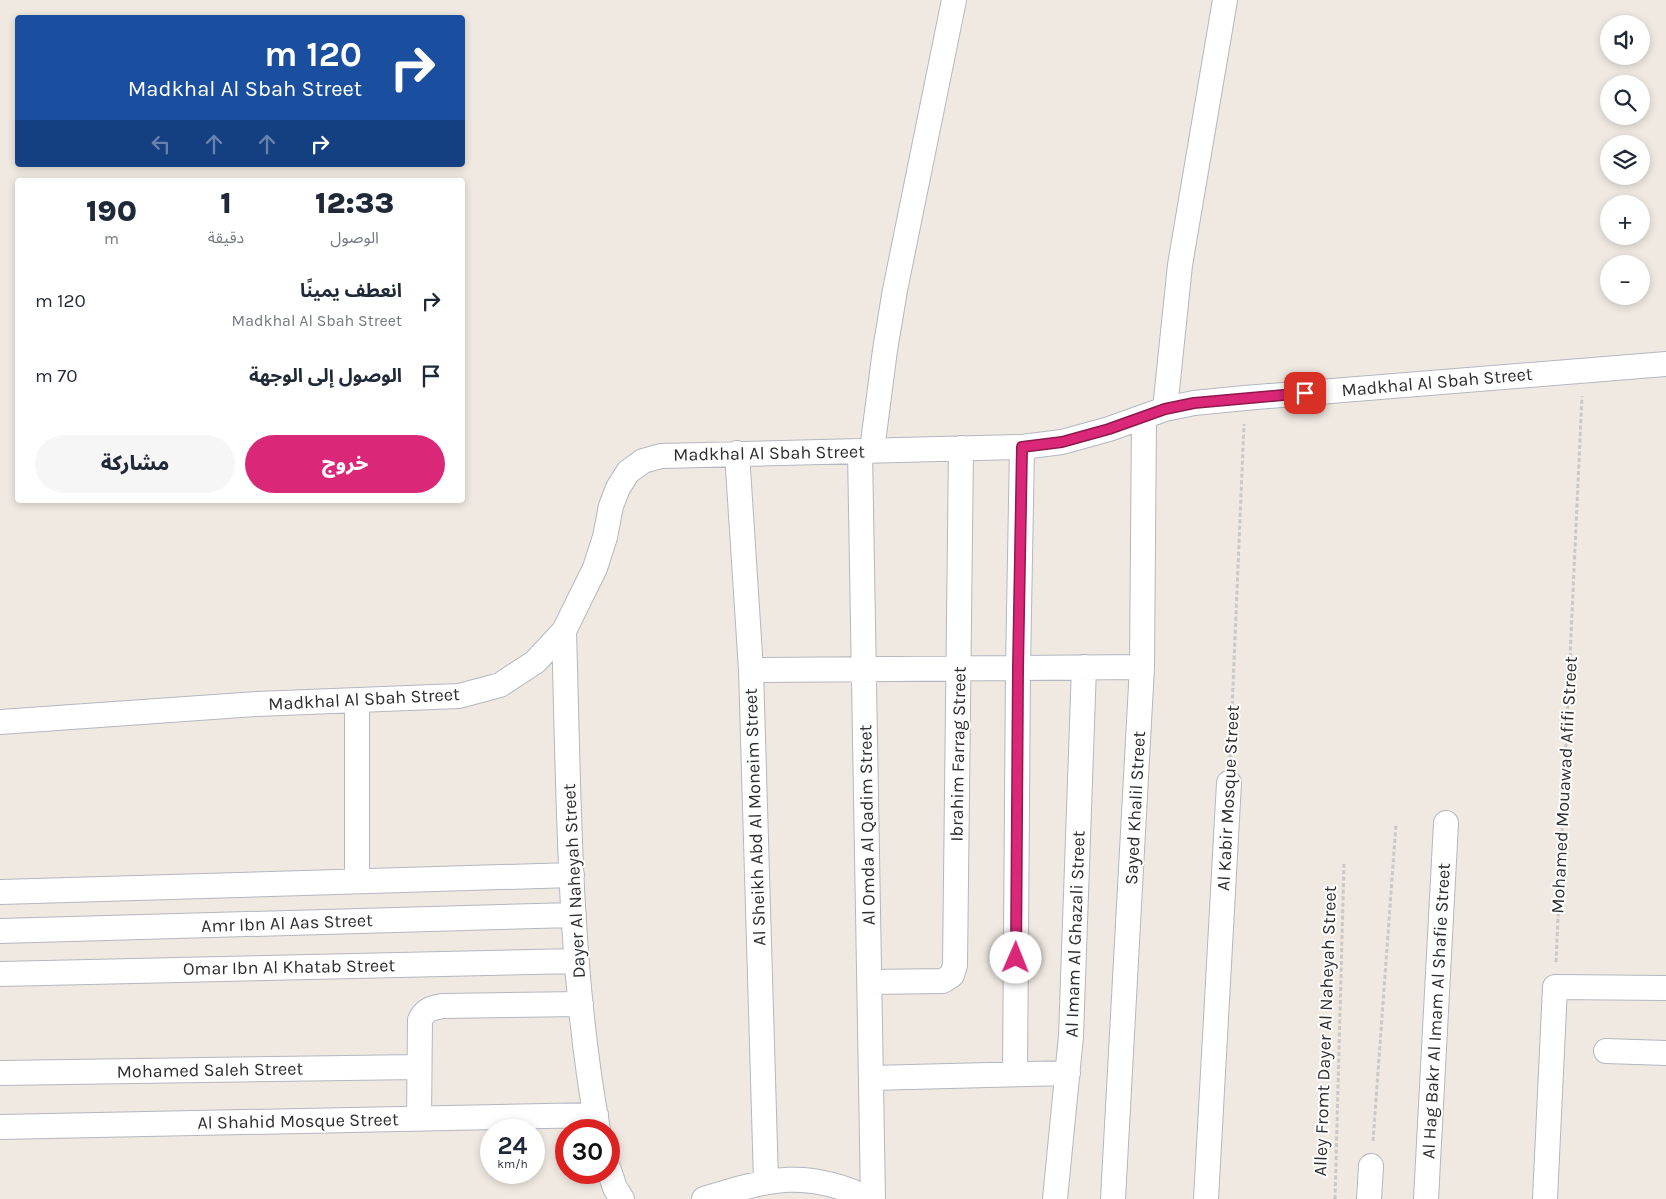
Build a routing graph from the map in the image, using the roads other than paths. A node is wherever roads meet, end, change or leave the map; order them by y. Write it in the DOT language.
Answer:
graph roads {
  1 [pos="954,0"];
  2 [pos="1224,0"];
  3 [pos="1666,364"];
  4 [pos="1154,413"];
  5 [pos="1022,447"];
  6 [pos="961,448"];
  7 [pos="866,450"];
  8 [pos="737,453"];
  9 [pos="564,631"];
  10 [pos="1142,667"];
  11 [pos="959,668"];
  12 [pos="1018,668"];
  13 [pos="1084,668"];
  14 [pos="864,669"];
  15 [pos="751,670"];
  16 [pos="357,701"];
  17 [pos="0,722"];
  18 [pos="1229,783"];
  19 [pos="1446,823"];
  20 [pos="572,875"];
  21 [pos="357,882"];
  22 [pos="0,892"];
  23 [pos="574,915"];
  24 [pos="0,931"];
  25 [pos="577,961"];
  26 [pos="0,974"];
  27 [pos="870,982"];
  28 [pos="1666,988"];
  29 [pos="581,1004"];
  30 [pos="1606,1051"];
  31 [pos="1666,1053"];
  32 [pos="420,1067"];
  33 [pos="0,1073"];
  34 [pos="1068,1073"];
  35 [pos="1015,1074"];
  36 [pos="871,1078"];
  37 [pos="418,1119"];
  38 [pos="597,1119"];
  39 [pos="555,1121"];
  40 [pos="0,1127"];
  41 [pos="1371,1166"];
  42 [pos="766,1181"];
  43 [pos="614,1184"];
  44 [pos="622,1199"];
  45 [pos="704,1199"];
  46 [pos="872,1199"];
  47 [pos="1055,1199"];
  48 [pos="1113,1199"];
  49 [pos="1206,1199"];
  50 [pos="1369,1199"];
  51 [pos="1426,1199"];
  52 [pos="1545,1199"];
  1 -- 7 [label="street, Al Omda Al Qadim Street"];
  2 -- 4 [label="street, Sayed Khalil Street"];
  3 -- 4 [label="street, Madkhal Al Sbah Street"];
  4 -- 5 [label="street, Madkhal Al Sbah Street"];
  4 -- 10 [label="street, Sayed Khalil Street"];
  5 -- 6 [label="street, Madkhal Al Sbah Street"];
  5 -- 12 [label="street"];
  6 -- 7 [label="street, Madkhal Al Sbah Street"];
  6 -- 11 [label="street, Ibrahim Farrag Street"];
  7 -- 8 [label="street, Madkhal Al Sbah Street"];
  7 -- 14 [label="street, Al Omda Al Qadim Street"];
  8 -- 9 [label="street, Madkhal Al Sbah Street"];
  8 -- 15 [label="street, Al Sheikh Abd Al Moneim Street"];
  9 -- 16 [label="street, Madkhal Al Sbah Street"];
  9 -- 20 [label="street, Dayer Al Naheyah Street"];
  10 -- 13 [label="street"];
  10 -- 48 [label="street, Sayed Khalil Street"];
  11 -- 12 [label="street"];
  11 -- 14 [label="street"];
  11 -- 27 [label="street, Ibrahim Farrag Street"];
  12 -- 13 [label="street"];
  12 -- 35 [label="street"];
  13 -- 34 [label="street, Al Imam Al Ghazali Street"];
  14 -- 15 [label="street"];
  14 -- 27 [label="street, Al Omda Al Qadim Street"];
  15 -- 42 [label="street, Al Sheikh Abd Al Moneim Street"];
  16 -- 17 [label="street, Madkhal Al Sbah Street"];
  16 -- 21 [label="street"];
  18 -- 49 [label="street, Al Kabir Mosque Street"];
  19 -- 51 [label="street, Al Hag Bakr Al Imam Al Shafie Street"];
  20 -- 21 [label="street"];
  20 -- 23 [label="street, Dayer Al Naheyah Street"];
  21 -- 22 [label="street"];
  23 -- 24 [label="street, Amr Ibn Al Aas Street"];
  23 -- 25 [label="street, Dayer Al Naheyah Street"];
  25 -- 26 [label="street, Omar Ibn Al Khatab Street"];
  25 -- 29 [label="street, Dayer Al Naheyah Street"];
  27 -- 36 [label="street, Al Omda Al Qadim Street"];
  28 -- 52 [label="street"];
  29 -- 32 [label="street"];
  29 -- 38 [label="street, Dayer Al Naheyah Street"];
  30 -- 31 [label="street"];
  32 -- 33 [label="street, Mohamed Saleh Street"];
  32 -- 37 [label="street"];
  34 -- 35 [label="street"];
  34 -- 47 [label="street, Al Imam Al Ghazali Street"];
  35 -- 36 [label="street"];
  36 -- 46 [label="street, Al Omda Al Qadim Street"];
  37 -- 39 [label="street, Al Shahid Mosque Street"];
  37 -- 40 [label="street, Al Shahid Mosque Street"];
  41 -- 50 [label="street"];
  42 -- 45 [label="street"];
  42 -- 46 [label="street"];
  43 -- 44 [label="street"];
}
